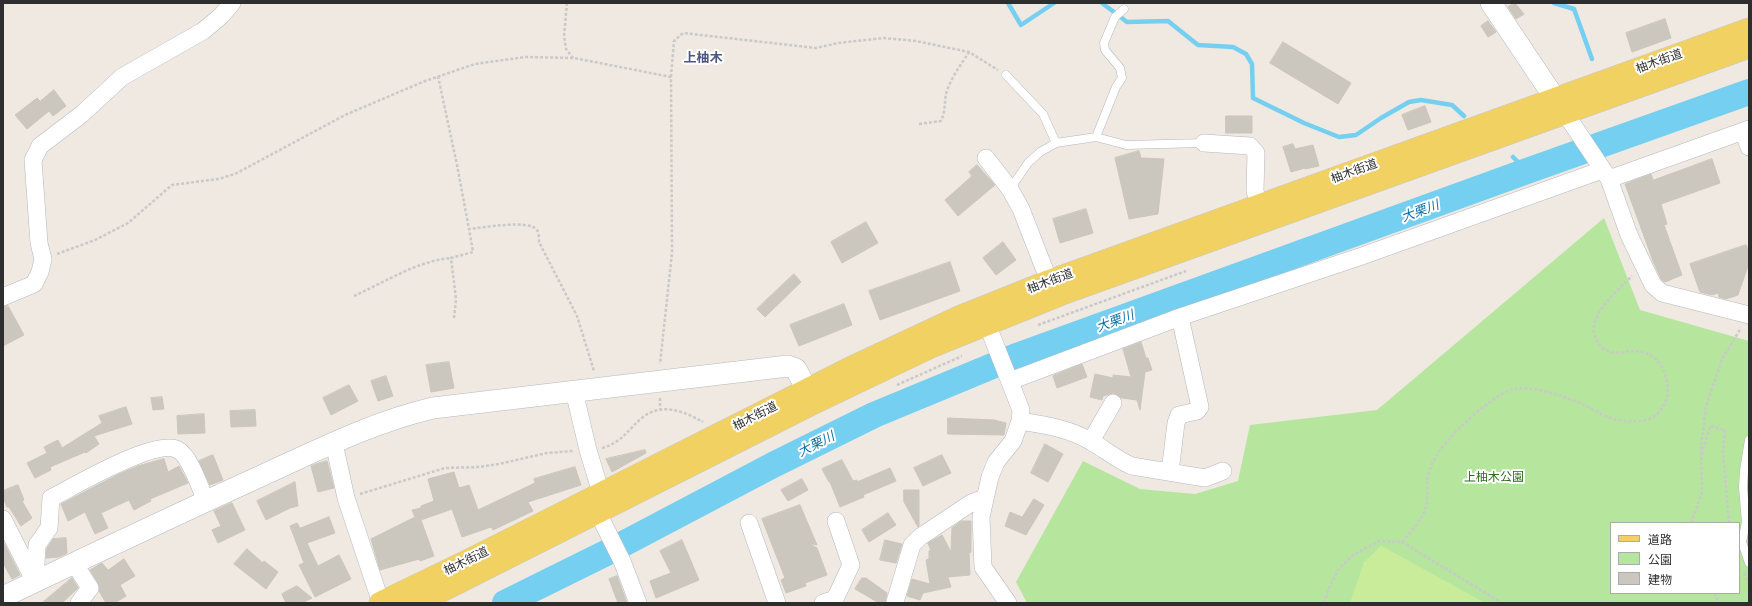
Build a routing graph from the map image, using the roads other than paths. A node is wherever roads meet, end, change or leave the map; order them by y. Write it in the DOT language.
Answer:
graph roads {
  1 [pos="232,3"];
  2 [pos="1491,3"];
  3 [pos="1124,9"];
  4 [pos="1749,29"];
  5 [pos="1749,47"];
  6 [pos="1006,75"];
  7 [pos="1565,114"];
  8 [pos="1746,130"];
  9 [pos="1096,137"];
  10 [pos="1056,143"];
  11 [pos="1204,143"];
  12 [pos="1749,147"];
  13 [pos="986,158"];
  14 [pos="1603,171"];
  15 [pos="1010,189"];
  16 [pos="1259,205"];
  17 [pos="1049,281"];
  18 [pos="3,297"];
  19 [pos="1180,317"];
  20 [pos="1745,321"];
  21 [pos="988,324"];
  22 [pos="1009,378"];
  23 [pos="574,391"];
  24 [pos="811,397"];
  25 [pos="1113,403"];
  26 [pos="1020,421"];
  27 [pos="1749,440"];
  28 [pos="1091,441"];
  29 [pos="334,443"];
  30 [pos="1223,471"];
  31 [pos="1170,472"];
  32 [pos="985,498"];
  33 [pos="206,501"];
  34 [pos="599,503"];
  35 [pos="3,519"];
  36 [pos="836,521"];
  37 [pos="749,523"];
  38 [pos="74,563"];
  39 [pos="1749,563"];
  40 [pos="35,582"];
  41 [pos="3,597"];
  42 [pos="831,602"];
  43 [pos="895,602"];
  44 [pos="79,603"];
  45 [pos="381,603"];
  46 [pos="418,603"];
  47 [pos="638,603"];
  48 [pos="777,603"];
  49 [pos="1008,603"];
  1 -- 18 [label="street"];
  2 -- 7 [label="street"];
  3 -- 9 [label="lane"];
  4 -- 7 [label="main road, 柚木街道"];
  5 -- 7 [label="main road, 柚木街道"];
  6 -- 10 [label="lane"];
  7 -- 14 [label="street"];
  7 -- 16 [label="main road, 柚木街道"];
  7 -- 21 [label="main road, 柚木街道"];
  8 -- 12 [label="street"];
  8 -- 14 [label="street"];
  9 -- 10 [label="lane"];
  9 -- 11 [label="lane"];
  10 -- 15 [label="lane"];
  11 -- 16 [label="street"];
  13 -- 15 [label="street"];
  14 -- 19 [label="street"];
  14 -- 20 [label="street"];
  15 -- 17 [label="street"];
  16 -- 17 [label="main road, 柚木街道"];
  17 -- 24 [label="main road, 柚木街道"];
  19 -- 22 [label="street"];
  19 -- 31 [label="street"];
  21 -- 22 [label="street"];
  21 -- 24 [label="main road, 柚木街道"];
  22 -- 26 [label="street"];
  23 -- 24 [label="street"];
  23 -- 29 [label="street"];
  23 -- 34 [label="street"];
  24 -- 34 [label="main road, 柚木街道"];
  25 -- 28 [label="street"];
  26 -- 28 [label="street"];
  26 -- 32 [label="street"];
  27 -- 39 [label="lane"];
  28 -- 31 [label="street"];
  29 -- 33 [label="street"];
  29 -- 45 [label="street"];
  30 -- 31 [label="street"];
  32 -- 43 [label="street"];
  32 -- 49 [label="street"];
  33 -- 38 [label="street"];
  33 -- 40 [label="street"];
  34 -- 45 [label="main road, 柚木街道"];
  34 -- 46 [label="main road, 柚木街道"];
  34 -- 47 [label="street"];
  35 -- 40 [label="street"];
  36 -- 42 [label="street"];
  37 -- 48 [label="street"];
  38 -- 40 [label="street"];
  38 -- 44 [label="street"];
  40 -- 41 [label="street"];
}
